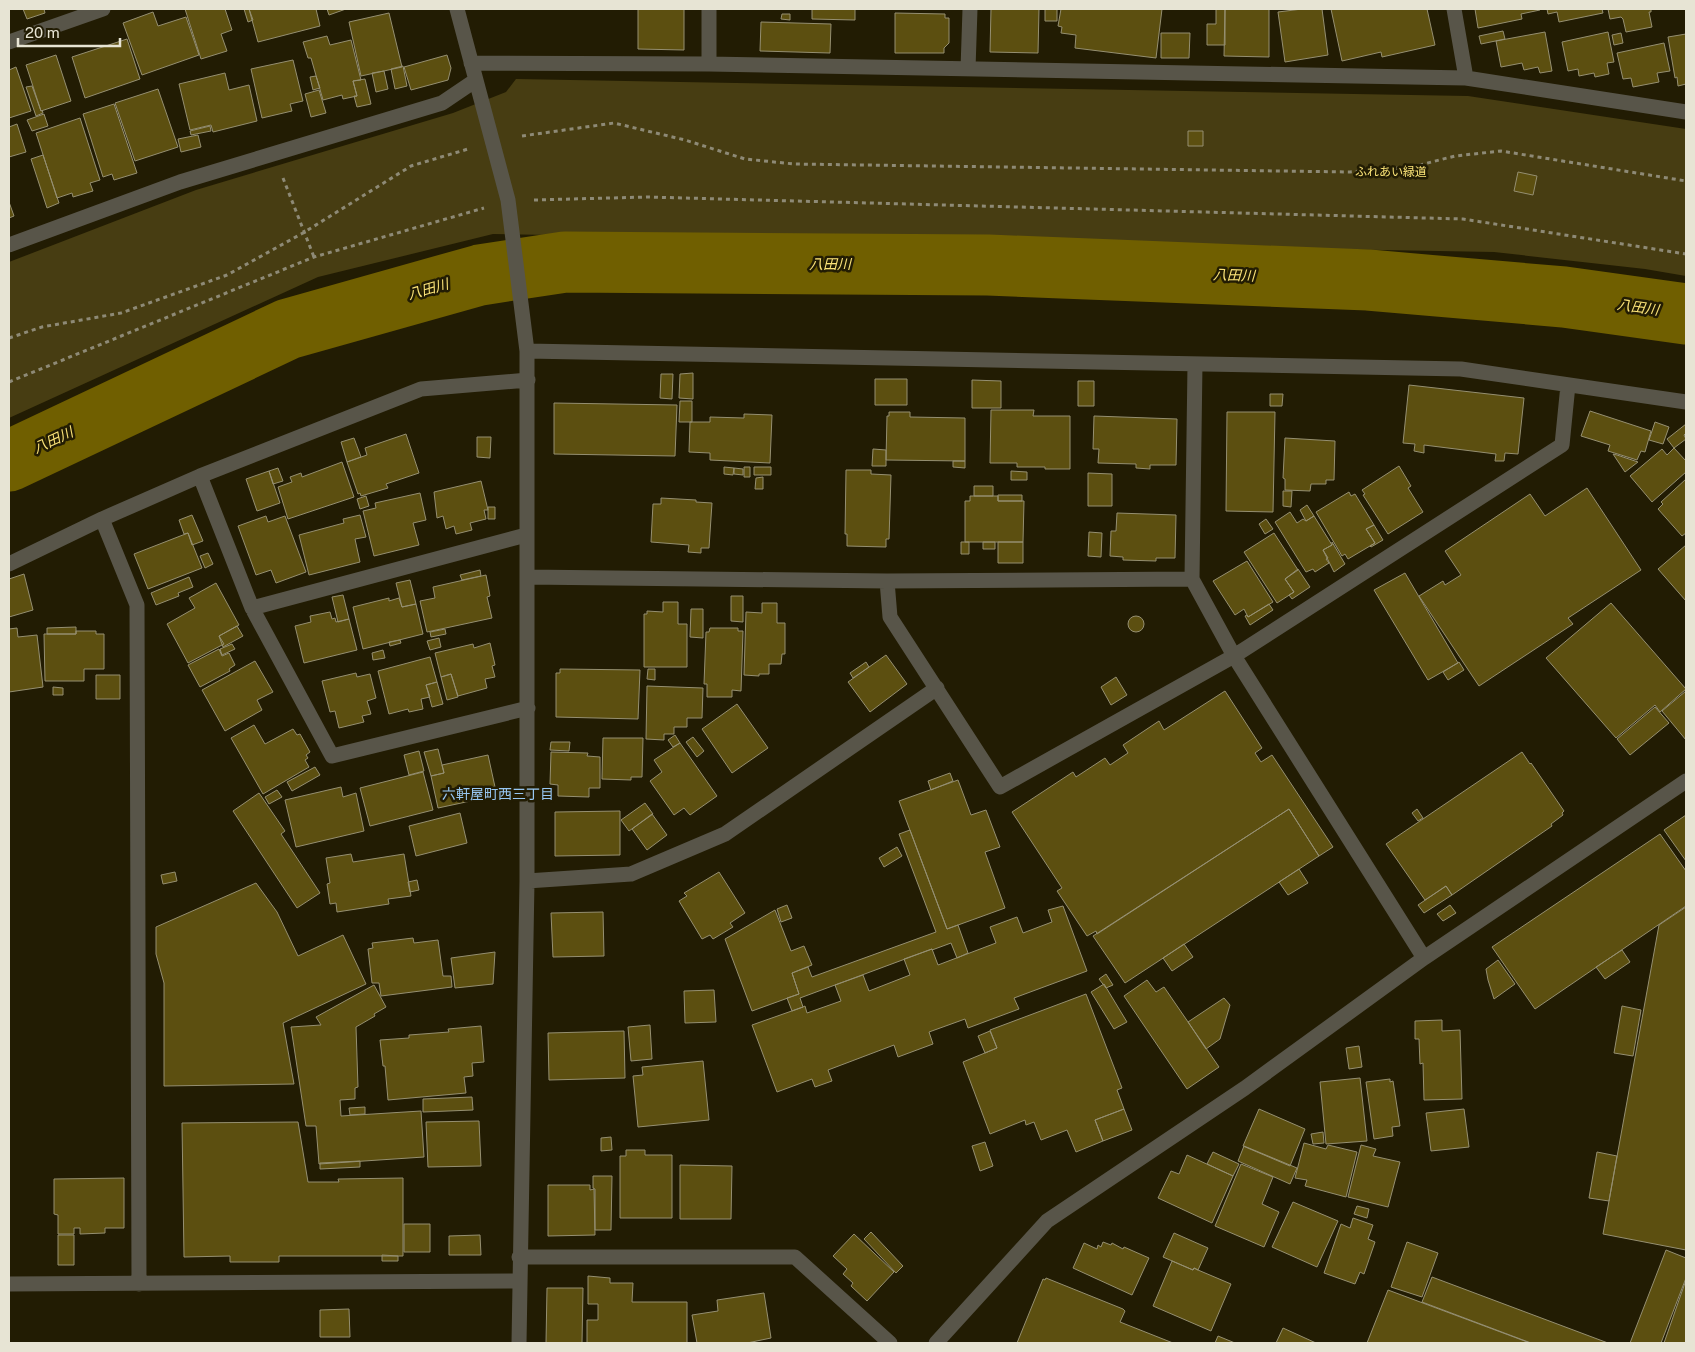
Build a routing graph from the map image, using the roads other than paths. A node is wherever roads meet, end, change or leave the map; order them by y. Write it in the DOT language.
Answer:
graph roads {
  1 [pos="103,9"];
  2 [pos="456,9"];
  3 [pos="709,9"];
  4 [pos="970,9"];
  5 [pos="1454,9"];
  6 [pos="9,42"];
  7 [pos="471,63"];
  8 [pos="709,64"];
  9 [pos="968,69"];
  10 [pos="1466,78"];
  11 [pos="476,80"];
  12 [pos="1686,112"];
  13 [pos="9,245"];
  14 [pos="527,351"];
  15 [pos="1195,364"];
  16 [pos="528,380"];
  17 [pos="1568,385"];
  18 [pos="1686,402"];
  19 [pos="200,476"];
  20 [pos="102,519"];
  21 [pos="526,535"];
  22 [pos="9,564"];
  23 [pos="527,577"];
  24 [pos="1192,579"];
  25 [pos="887,581"];
  26 [pos="252,608"];
  27 [pos="1234,656"];
  28 [pos="937,688"];
  29 [pos="528,708"];
  30 [pos="1686,781"];
  31 [pos="527,881"];
  32 [pos="1424,958"];
  33 [pos="519,1257"];
  34 [pos="519,1281"];
  35 [pos="9,1284"];
  36 [pos="139,1284"];
  37 [pos="518,1343"];
  38 [pos="890,1343"];
  39 [pos="936,1343"];
  1 -- 6 [label="street"];
  2 -- 7 [label="street"];
  3 -- 8 [label="street"];
  4 -- 9 [label="street"];
  5 -- 10 [label="street"];
  7 -- 8 [label="street"];
  7 -- 11 [label="street"];
  8 -- 9 [label="street"];
  9 -- 10 [label="street"];
  10 -- 12 [label="street"];
  11 -- 13 [label="street"];
  11 -- 14 [label="street"];
  14 -- 15 [label="street"];
  14 -- 16 [label="street"];
  15 -- 17 [label="street"];
  15 -- 24 [label="street"];
  16 -- 19 [label="street"];
  16 -- 21 [label="street"];
  17 -- 18 [label="street"];
  17 -- 27 [label="street"];
  19 -- 20 [label="street"];
  19 -- 26 [label="street"];
  20 -- 22 [label="street"];
  20 -- 36 [label="street"];
  21 -- 23 [label="street"];
  21 -- 26 [label="street"];
  23 -- 25 [label="street"];
  23 -- 29 [label="street"];
  24 -- 25 [label="street"];
  24 -- 27 [label="street"];
  25 -- 28 [label="street"];
  26 -- 29 [label="street"];
  27 -- 28 [label="street"];
  27 -- 32 [label="street"];
  28 -- 31 [label="street"];
  29 -- 31 [label="street"];
  30 -- 32 [label="street"];
  31 -- 33 [label="street"];
  32 -- 39 [label="street"];
  33 -- 34 [label="street"];
  33 -- 38 [label="street"];
  34 -- 36 [label="street"];
  34 -- 37 [label="street"];
  35 -- 36 [label="street"];
}
